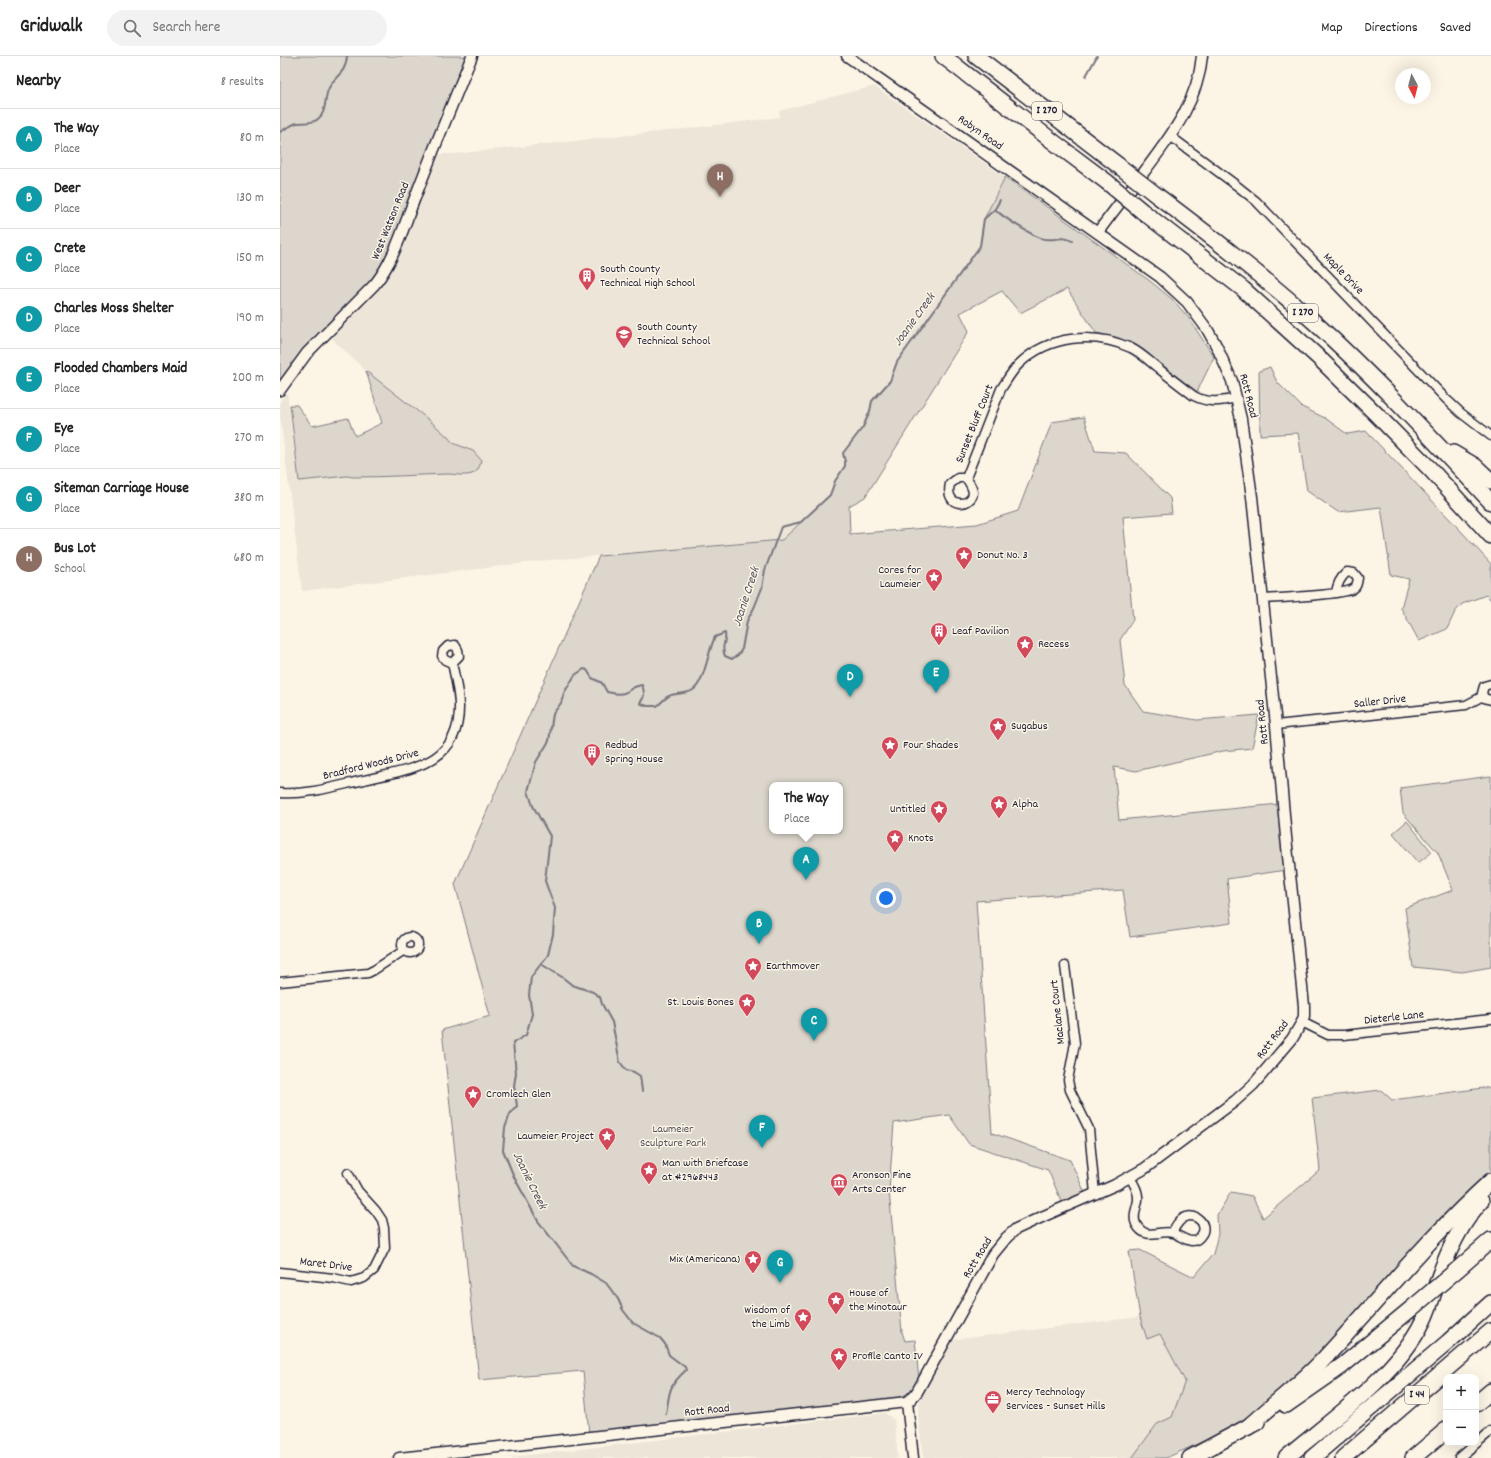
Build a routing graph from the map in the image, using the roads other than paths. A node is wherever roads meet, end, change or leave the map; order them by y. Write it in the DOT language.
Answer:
graph roads {
  1 [pos="472,56"];
  2 [pos="847,56"];
  3 [pos="943,56"];
  4 [pos="976,56"];
  5 [pos="1202,56"];
  6 [pos="1170,136"];
  7 [pos="1098,232"];
  8 [pos="280,390"];
  9 [pos="1237,398"];
  10 [pos="1491,436"];
  11 [pos="1438,445"];
  12 [pos="966,478"];
  13 [pos="1491,482"];
  14 [pos="1491,502"];
  15 [pos="1491,536"];
  16 [pos="1336,593"];
  17 [pos="1263,599"];
  18 [pos="452,663"];
  19 [pos="1491,684"];
  20 [pos="1483,696"];
  21 [pos="1491,700"];
  22 [pos="1276,725"];
  23 [pos="280,793"];
  24 [pos="403,951"];
  25 [pos="1065,966"];
  26 [pos="280,982"];
  27 [pos="1491,1019"];
  28 [pos="1302,1022"];
  29 [pos="348,1173"];
  30 [pos="1130,1177"];
  31 [pos="1491,1181"];
  32 [pos="1491,1190"];
  33 [pos="1095,1194"];
  34 [pos="1172,1233"];
  35 [pos="1491,1240"];
  36 [pos="280,1272"];
  37 [pos="1491,1303"];
  38 [pos="1491,1331"];
  39 [pos="1491,1385"];
  40 [pos="1483,1398"];
  41 [pos="907,1402"];
  42 [pos="1248,1427"];
  43 [pos="1491,1431"];
  44 [pos="1443,1433"];
  45 [pos="399,1458"];
  46 [pos="913,1458"];
  47 [pos="1190,1458"];
  48 [pos="1286,1458"];
  49 [pos="1312,1458"];
  50 [pos="1343,1458"];
  51 [pos="1413,1458"];
  52 [pos="1459,1458"];
  1 -- 8 [label="street, West Watson Road"];
  2 -- 7 [label="street, Robyn Road"];
  3 -- 15 [label="highway, I 270, bridge"];
  4 -- 11 [label="highway, I 270, bridge"];
  5 -- 6 [label="street"];
  6 -- 7 [label="street"];
  6 -- 10 [label="street, Maple Drive"];
  7 -- 9 [label="street, Rott Road"];
  9 -- 12 [label="street, Sunset Bluff Court"];
  9 -- 17 [label="street, Rott Road"];
  11 -- 13 [label="highway"];
  11 -- 14 [label="highway, I 270"];
  16 -- 17 [label="street"];
  17 -- 22 [label="street, Rott Road"];
  18 -- 23 [label="street, Bradford Woods Drive"];
  19 -- 20 [label="street, Saller Drive"];
  20 -- 21 [label="street"];
  20 -- 22 [label="street, Saller Drive"];
  22 -- 28 [label="street, Rott Road"];
  24 -- 26 [label="street"];
  25 -- 33 [label="street, Maclane Court"];
  27 -- 28 [label="street, Dieterle Lane"];
  28 -- 30 [label="street, Rott Road"];
  29 -- 36 [label="street, Maret Drive"];
  30 -- 33 [label="street, Rott Road"];
  30 -- 34 [label="street"];
  31 -- 42 [label="highway"];
  32 -- 48 [label="highway"];
  33 -- 41 [label="street, Rott Road"];
  35 -- 42 [label="highway, bridge"];
  37 -- 49 [label="highway, I 44"];
  38 -- 50 [label="highway, I 44"];
  39 -- 40 [label="highway"];
  41 -- 45 [label="street, Rott Road"];
  41 -- 46 [label="street"];
  42 -- 47 [label="highway"];
  43 -- 52 [label="street"];
  44 -- 51 [label="highway"];
}
